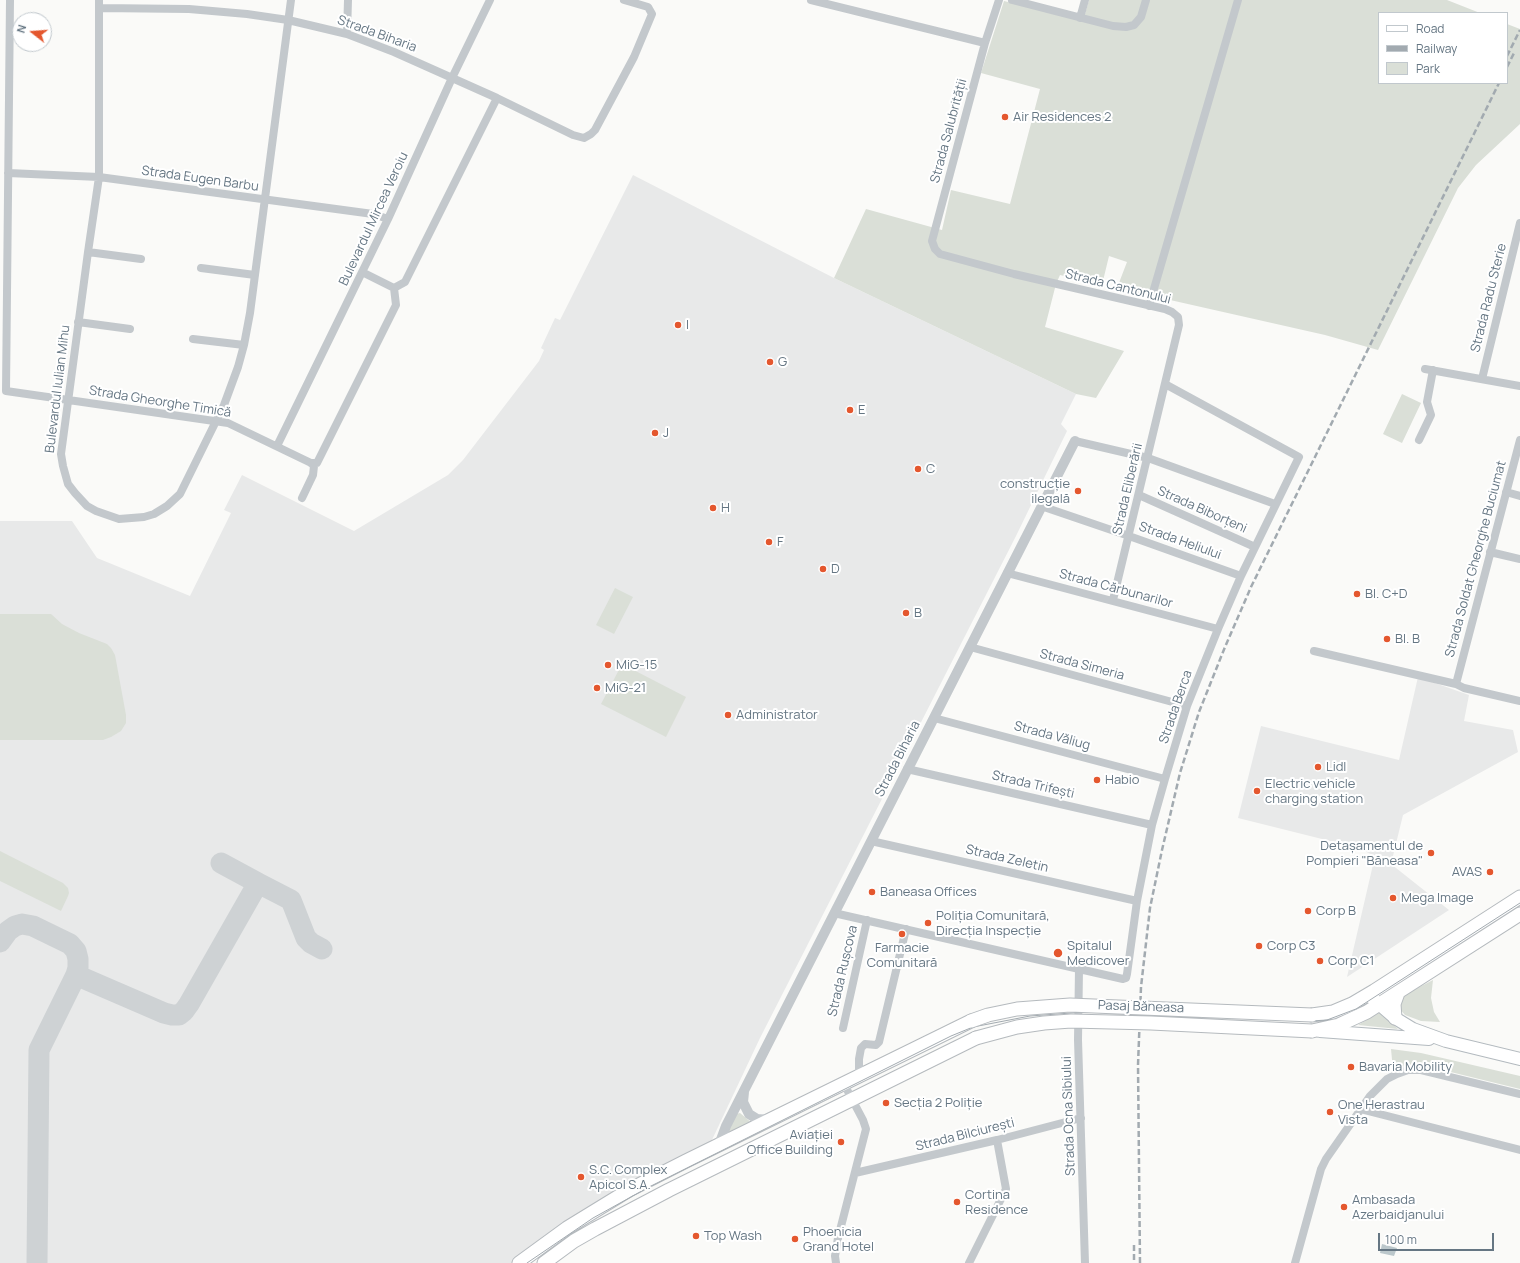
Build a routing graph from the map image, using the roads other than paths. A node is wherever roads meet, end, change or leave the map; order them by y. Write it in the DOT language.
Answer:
graph roads {
  1 [pos="10,0"];
  2 [pos="291,0"];
  3 [pos="348,0"];
  4 [pos="490,0"];
  5 [pos="624,0"];
  6 [pos="811,0"];
  7 [pos="999,0"];
  8 [pos="1012,0"];
  9 [pos="1085,0"];
  10 [pos="1146,0"];
  11 [pos="1238,0"];
  12 [pos="99,4"];
  13 [pos="1080,18"];
  14 [pos="288,20"];
  15 [pos="347,34"];
  16 [pos="985,43"];
  17 [pos="452,78"];
  18 [pos="497,98"];
  19 [pos="8,173"];
  20 [pos="99,177"];
  21 [pos="264,200"];
  22 [pos="388,219"];
  23 [pos="1520,223"];
  24 [pos="88,252"];
  25 [pos="953,258"];
  26 [pos="141,259"];
  27 [pos="201,268"];
  28 [pos="362,272"];
  29 [pos="255,275"];
  30 [pos="394,288"];
  31 [pos="1149,306"];
  32 [pos="78,322"];
  33 [pos="130,329"];
  34 [pos="193,339"];
  35 [pos="244,345"];
  36 [pos="1482,379"];
  37 [pos="1165,384"];
  38 [pos="1520,386"];
  39 [pos="69,400"];
  40 [pos="216,422"];
  41 [pos="1419,440"];
  42 [pos="1520,440"];
  43 [pos="1075,441"];
  44 [pos="277,446"];
  45 [pos="1148,458"];
  46 [pos="310,463"];
  47 [pos="1506,492"];
  48 [pos="1139,494"];
  49 [pos="1520,496"];
  50 [pos="302,498"];
  51 [pos="1275,504"];
  52 [pos="1042,506"];
  53 [pos="1129,536"];
  54 [pos="1255,547"];
  55 [pos="1490,552"];
  56 [pos="1520,559"];
  57 [pos="1007,573"];
  58 [pos="1242,576"];
  59 [pos="1113,600"];
  60 [pos="1218,629"];
  61 [pos="970,647"];
  62 [pos="1314,651"];
  63 [pos="1456,684"];
  64 [pos="1520,701"];
  65 [pos="1187,706"];
  66 [pos="934,718"];
  67 [pos="907,769"];
  68 [pos="1165,779"];
  69 [pos="1152,825"];
  70 [pos="871,841"];
  71 [pos="1520,897"];
  72 [pos="1137,900"];
  73 [pos="834,912"];
  74 [pos="1520,914"];
  75 [pos="867,920"];
  76 [pos="906,929"];
  77 [pos="1079,969"];
  78 [pos="1398,993"];
  79 [pos="1368,994"];
  80 [pos="1379,1005"];
  81 [pos="1395,1018"];
  82 [pos="843,1028"];
  83 [pos="1312,1031"];
  84 [pos="1446,1041"];
  85 [pos="1520,1059"];
  86 [pos="859,1076"];
  87 [pos="844,1084"];
  88 [pos="745,1088"];
  89 [pos="1520,1094"];
  90 [pos="852,1100"];
  91 [pos="1360,1110"];
  92 [pos="1081,1118"];
  93 [pos="770,1120"];
  94 [pos="997,1140"];
  95 [pos="719,1145"];
  96 [pos="1520,1150"];
  97 [pos="855,1173"];
  98 [pos="519,1263"];
  99 [pos="544,1263"];
  100 [pos="836,1263"];
  101 [pos="969,1263"];
  102 [pos="1085,1263"];
  103 [pos="1295,1263"];
  1 -- 19 [label="street"];
  2 -- 14 [label="street, Bulevardul Iulian Mihu"];
  3 -- 15 [label="street"];
  4 -- 17 [label="street, Bulevardul Mircea Veroiu"];
  5 -- 18 [label="street, Strada Biharia"];
  6 -- 16 [label="street"];
  7 -- 16 [label="street, Strada Salubrității"];
  8 -- 13 [label="street"];
  9 -- 13 [label="street"];
  10 -- 13 [label="street"];
  11 -- 31 [label="street"];
  12 -- 14 [label="street, Strada Biharia"];
  12 -- 20 [label="street, Bulevardul Iulian Mihu"];
  14 -- 15 [label="street, Strada Biharia"];
  14 -- 21 [label="street, Bulevardul Iulian Mihu"];
  15 -- 17 [label="street, Strada Biharia"];
  16 -- 25 [label="street, Strada Salubrității"];
  17 -- 18 [label="street, Strada Biharia"];
  17 -- 22 [label="street, Bulevardul Mircea Veroiu"];
  18 -- 30 [label="street"];
  19 -- 20 [label="street, Strada Eugen Barbu"];
  19 -- 39 [label="street, Strada Gheorghe Timică"];
  20 -- 21 [label="street, Strada Eugen Barbu"];
  20 -- 24 [label="street, Bulevardul Iulian Mihu"];
  21 -- 22 [label="street, Strada Eugen Barbu"];
  21 -- 29 [label="street, Bulevardul Iulian Mihu"];
  22 -- 28 [label="street, Bulevardul Mircea Veroiu"];
  23 -- 36 [label="street, Strada Radu Sterie"];
  24 -- 26 [label="street"];
  24 -- 32 [label="street, Bulevardul Iulian Mihu"];
  25 -- 31 [label="street, Strada Cantonului"];
  27 -- 29 [label="street"];
  28 -- 30 [label="street"];
  28 -- 44 [label="street, Bulevardul Mircea Veroiu"];
  29 -- 35 [label="street, Bulevardul Iulian Mihu"];
  30 -- 46 [label="street"];
  31 -- 37 [label="street, Strada Cantonului"];
  32 -- 33 [label="street"];
  32 -- 39 [label="street, Bulevardul Iulian Mihu"];
  34 -- 35 [label="street"];
  35 -- 40 [label="street, Bulevardul Iulian Mihu"];
  36 -- 38 [label="street"];
  36 -- 41 [label="street"];
  37 -- 45 [label="street, Strada Eliberării"];
  37 -- 51 [label="street, Strada Berca"];
  39 -- 40 [label="street, Strada Gheorghe Timică"];
  39 -- 40 [label="street, Bulevardul Iulian Mihu"];
  40 -- 44 [label="street, Strada Gheorghe Timică"];
  42 -- 47 [label="street, Strada Soldat Gheorghe Buciumat"];
  43 -- 45 [label="street"];
  43 -- 52 [label="street, Strada Biharia"];
  44 -- 46 [label="street, Strada Gheorghe Timică"];
  45 -- 48 [label="street, Strada Eliberării"];
  45 -- 51 [label="street"];
  46 -- 50 [label="street"];
  47 -- 49 [label="street"];
  47 -- 55 [label="street, Strada Soldat Gheorghe Buciumat"];
  48 -- 53 [label="street, Strada Eliberării"];
  48 -- 54 [label="street, Strada Biborțeni"];
  51 -- 54 [label="street, Strada Berca"];
  52 -- 53 [label="street, Strada Heliului"];
  52 -- 57 [label="street, Strada Biharia"];
  53 -- 58 [label="street, Strada Heliului"];
  53 -- 59 [label="street, Strada Eliberării"];
  54 -- 58 [label="street, Strada Berca"];
  55 -- 56 [label="street"];
  55 -- 63 [label="street, Strada Soldat Gheorghe Buciumat"];
  57 -- 59 [label="street, Strada Cărbunarilor"];
  57 -- 61 [label="street, Strada Biharia"];
  58 -- 60 [label="street, Strada Berca"];
  59 -- 60 [label="street, Strada Cărbunarilor"];
  60 -- 65 [label="street, Strada Berca"];
  61 -- 65 [label="street, Strada Simeria"];
  61 -- 66 [label="street, Strada Biharia"];
  62 -- 63 [label="street"];
  63 -- 64 [label="street"];
  65 -- 68 [label="street, Strada Berca"];
  66 -- 67 [label="street, Strada Biharia"];
  66 -- 68 [label="street, Strada Văliug"];
  67 -- 69 [label="street, Strada Trifești"];
  67 -- 70 [label="street, Strada Biharia"];
  68 -- 69 [label="street, Strada Berca"];
  69 -- 72 [label="street, Strada Berca"];
  70 -- 72 [label="street, Strada Zeletin"];
  70 -- 73 [label="street, Strada Biharia"];
  71 -- 79 [label="main road, Pasaj Băneasa"];
  72 -- 77 [label="street, Strada Berca"];
  73 -- 75 [label="street"];
  73 -- 88 [label="street, Strada Biharia"];
  74 -- 78 [label="main road, Pasaj Băneasa"];
  75 -- 76 [label="street"];
  75 -- 82 [label="street, Strada Rușcova"];
  76 -- 77 [label="street"];
  76 -- 86 [label="street"];
  77 -- 92 [label="street, Strada Ocna Sibiului"];
  78 -- 80 [label="main road, Pasaj Băneasa"];
  78 -- 81 [label="main road"];
  79 -- 80 [label="main road"];
  79 -- 86 [label="main road, Pasaj Băneasa, bridge"];
  80 -- 81 [label="main road"];
  80 -- 83 [label="main road, Pasaj Băneasa"];
  81 -- 84 [label="main road"];
  83 -- 84 [label="main road"];
  83 -- 90 [label="main road, Pasaj Băneasa, bridge"];
  84 -- 85 [label="main road"];
  86 -- 87 [label="main road, Pasaj Băneasa"];
  87 -- 90 [label="street"];
  87 -- 93 [label="main road, Pasaj Băneasa"];
  88 -- 93 [label="street, Strada Biharia"];
  88 -- 95 [label="street, Strada Biharia"];
  89 -- 91 [label="street"];
  90 -- 97 [label="street"];
  90 -- 99 [label="main road, Pasaj Băneasa"];
  91 -- 96 [label="street"];
  91 -- 103 [label="street"];
  92 -- 94 [label="street, Strada Bilciurești"];
  92 -- 102 [label="street, Strada Ocna Sibiului"];
  93 -- 95 [label="main road, Pasaj Băneasa"];
  94 -- 97 [label="street, Strada Bilciurești"];
  94 -- 101 [label="street"];
  95 -- 98 [label="main road, Pasaj Băneasa"];
  97 -- 100 [label="street"];
}
